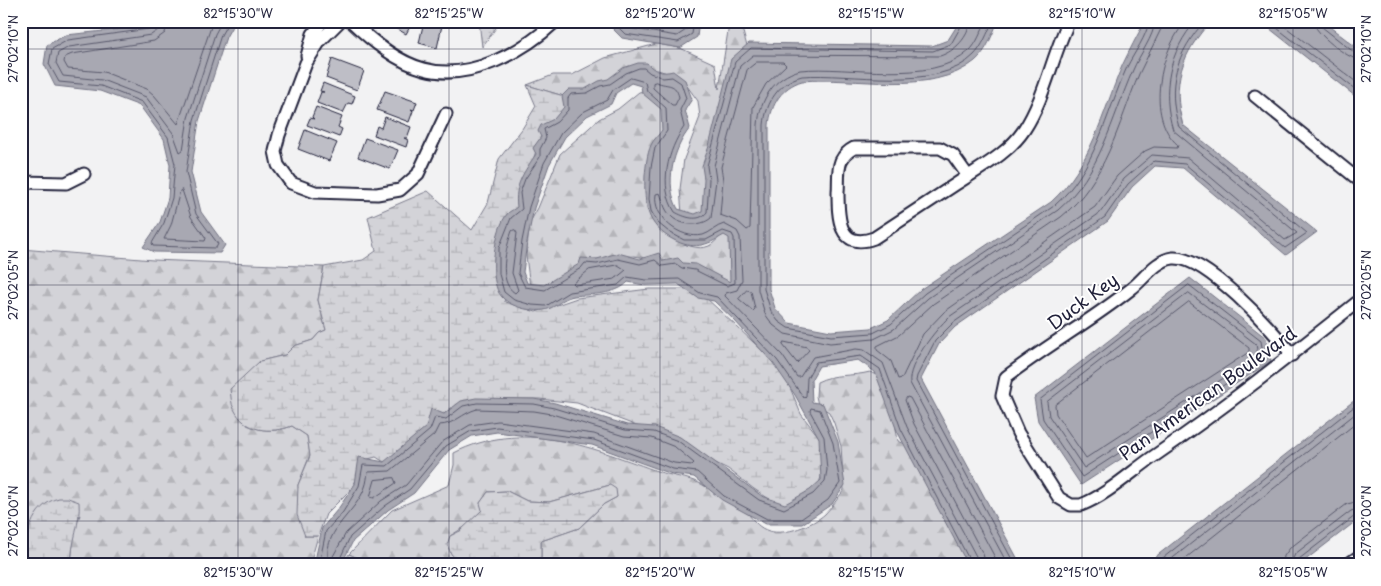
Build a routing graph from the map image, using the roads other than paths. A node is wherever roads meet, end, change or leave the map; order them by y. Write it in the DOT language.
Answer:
graph roads {
  1 [pos="322,21"];
  2 [pos="340,21"];
  3 [pos="351,21"];
  4 [pos="556,21"];
  5 [pos="1069,21"];
  6 [pos="306,63"];
  7 [pos="1255,96"];
  8 [pos="446,114"];
  9 [pos="84,174"];
  10 [pos="968,176"];
  11 [pos="1360,181"];
  12 [pos="21,182"];
  13 [pos="1360,300"];
  14 [pos="1292,355"];
  15 [pos="1071,505"];
  16 [pos="1360,556"];
  17 [pos="1347,565"];
  1 -- 6 [label="street"];
  2 -- 6 [label="street"];
  3 -- 4 [label="street"];
  5 -- 10 [label="street"];
  6 -- 8 [label="street"];
  7 -- 11 [label="street"];
  9 -- 12 [label="street"];
  10 -- 10 [label="street"];
  13 -- 14 [label="street, Pan American Boulevard"];
  14 -- 15 [label="street, Pan American Boulevard"];
  14 -- 15 [label="street, Duck Key"];
  16 -- 17 [label="street"];
}
